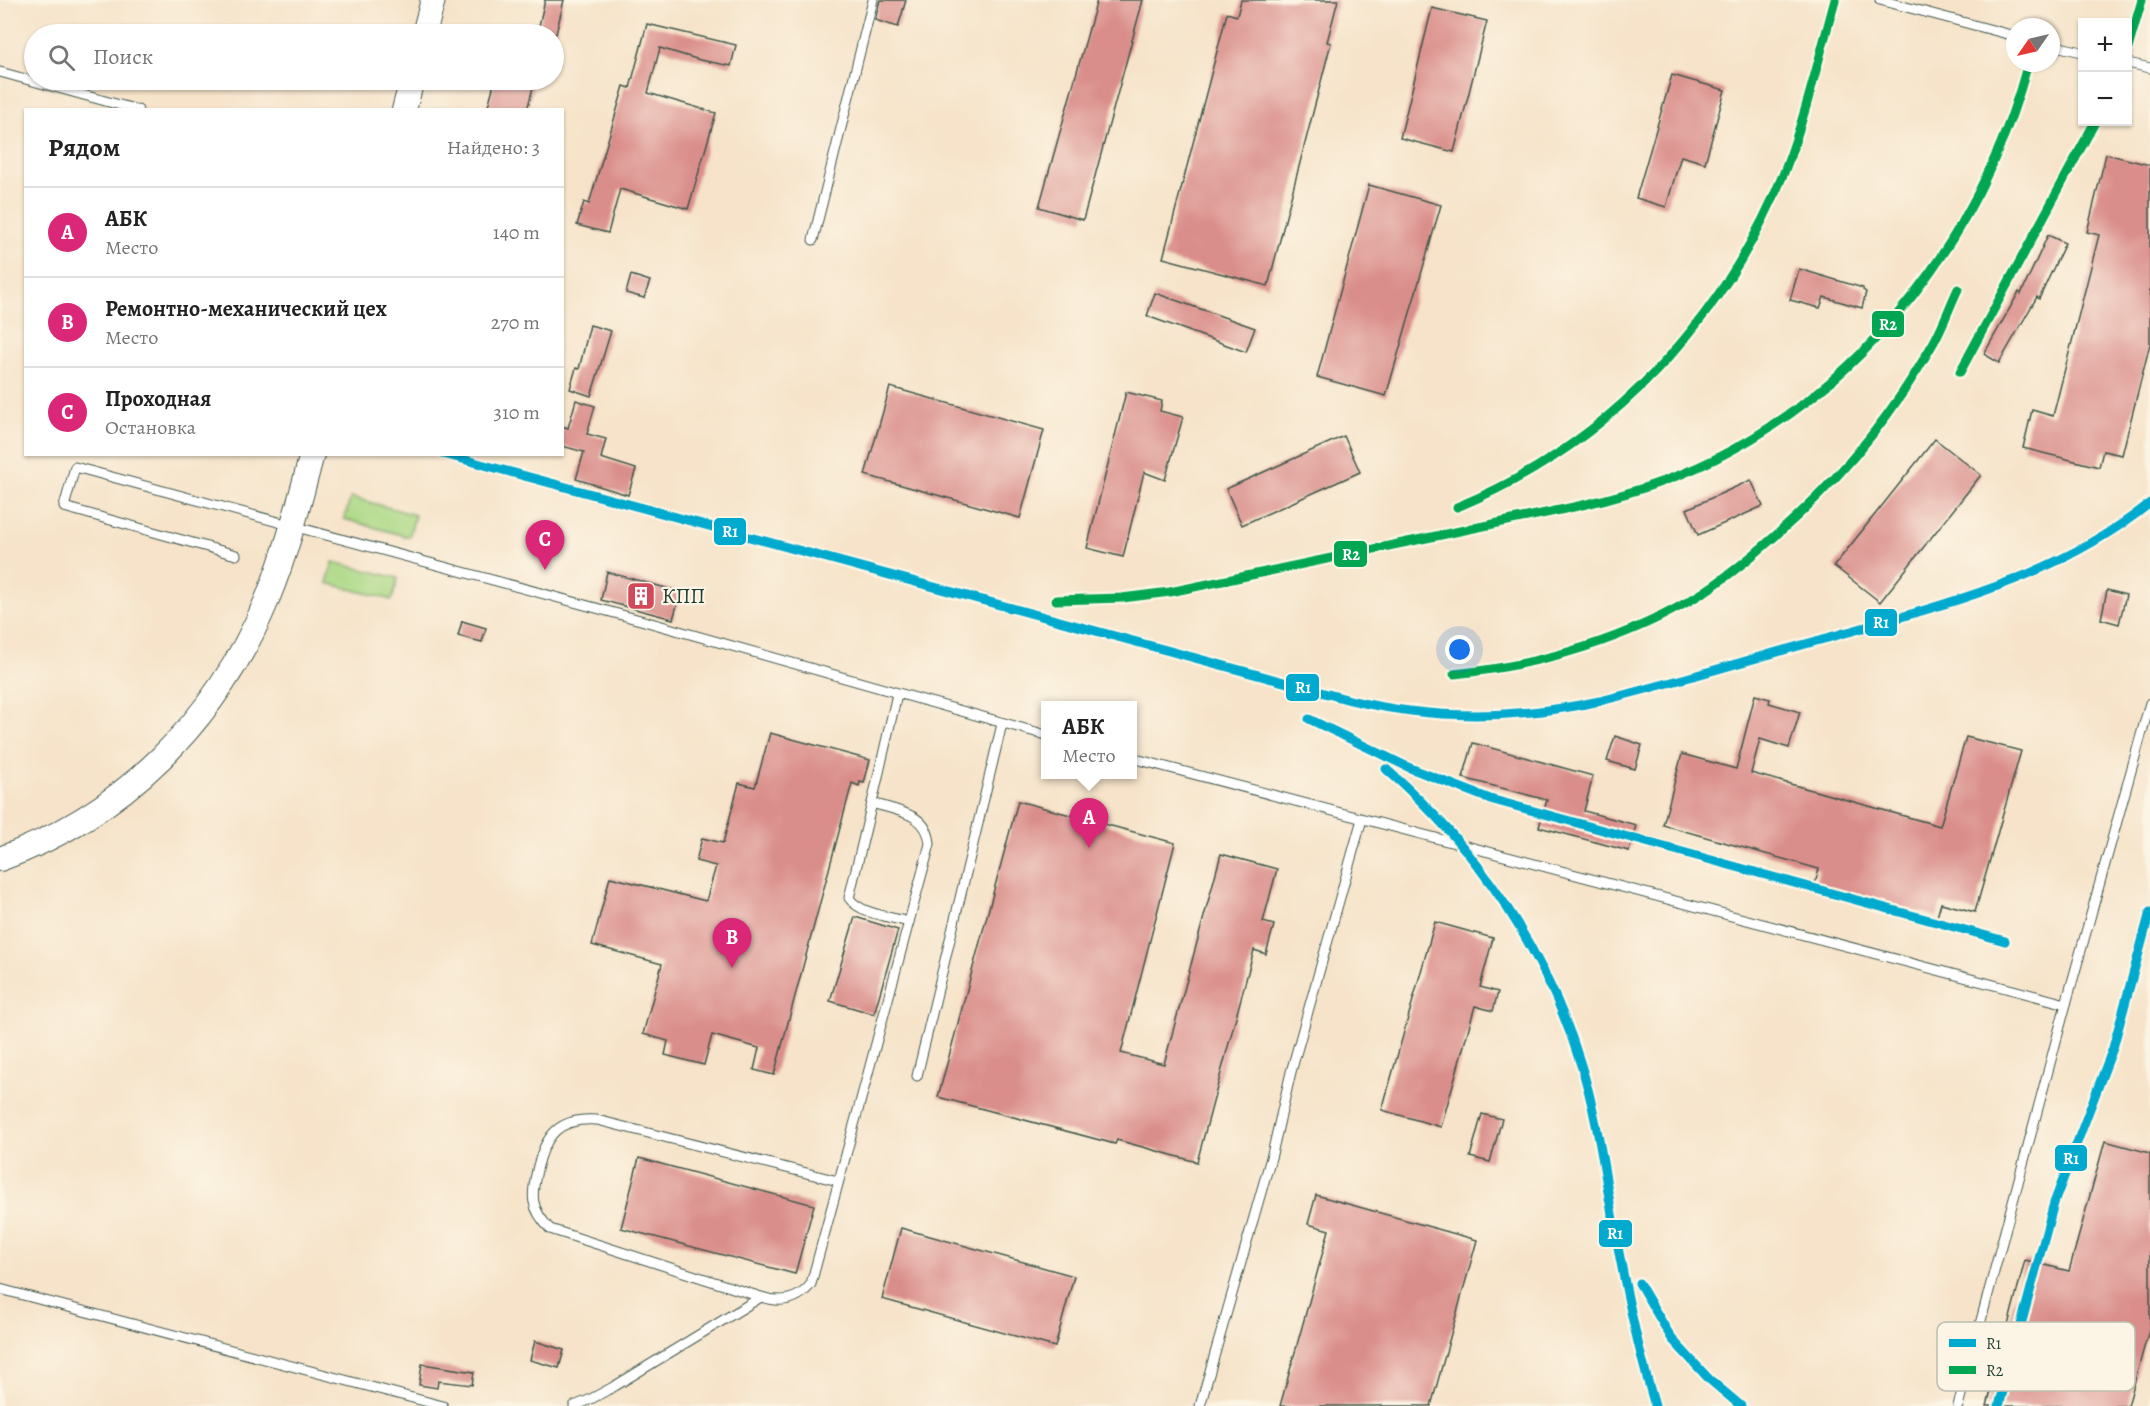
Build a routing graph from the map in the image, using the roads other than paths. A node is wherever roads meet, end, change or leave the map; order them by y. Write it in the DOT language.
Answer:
graph roads {
  1 [pos="433,0"];
  2 [pos="873,0"];
  3 [pos="1880,0"];
  4 [pos="427,24"];
  5 [pos="2006,34"];
  6 [pos="2060,47"];
  7 [pos="2078,51"];
  8 [pos="2132,64"];
  9 [pos="2150,69"];
  10 [pos="0,72"];
  11 [pos="24,79"];
  12 [pos="65,90"];
  13 [pos="409,90"];
  14 [pos="131,108"];
  15 [pos="405,108"];
  16 [pos="813,240"];
  17 [pos="311,456"];
  18 [pos="293,526"];
  19 [pos="236,555"];
  20 [pos="897,694"];
  21 [pos="2150,703"];
  22 [pos="1002,724"];
  23 [pos="1041,734"];
  24 [pos="1137,759"];
  25 [pos="872,803"];
  26 [pos="1362,819"];
  27 [pos="0,859"];
  28 [pos="909,922"];
  29 [pos="2066,1004"];
  30 [pos="917,1076"];
  31 [pos="838,1181"];
  32 [pos="0,1290"];
  33 [pos="761,1298"];
  34 [pos="1981,1322"];
  35 [pos="1962,1391"];
  36 [pos="443,1406"];
  37 [pos="574,1406"];
  38 [pos="1200,1406"];
  39 [pos="1958,1406"];
  1 -- 4 [label="street"];
  2 -- 16 [label="lane"];
  3 -- 5 [label="lane"];
  6 -- 7 [label="lane"];
  8 -- 9 [label="lane"];
  10 -- 11 [label="lane"];
  12 -- 14 [label="lane"];
  13 -- 15 [label="street"];
  17 -- 18 [label="street"];
  18 -- 19 [label="lane"];
  18 -- 20 [label="lane"];
  18 -- 27 [label="street"];
  20 -- 22 [label="lane"];
  20 -- 25 [label="lane"];
  21 -- 29 [label="lane"];
  22 -- 23 [label="lane"];
  22 -- 30 [label="lane"];
  24 -- 26 [label="lane"];
  25 -- 28 [label="lane"];
  25 -- 28 [label="lane"];
  26 -- 29 [label="lane"];
  26 -- 38 [label="lane"];
  28 -- 31 [label="lane"];
  29 -- 34 [label="lane"];
  31 -- 33 [label="lane"];
  31 -- 33 [label="lane"];
  32 -- 36 [label="lane"];
  33 -- 37 [label="lane"];
  35 -- 39 [label="lane"];
}
